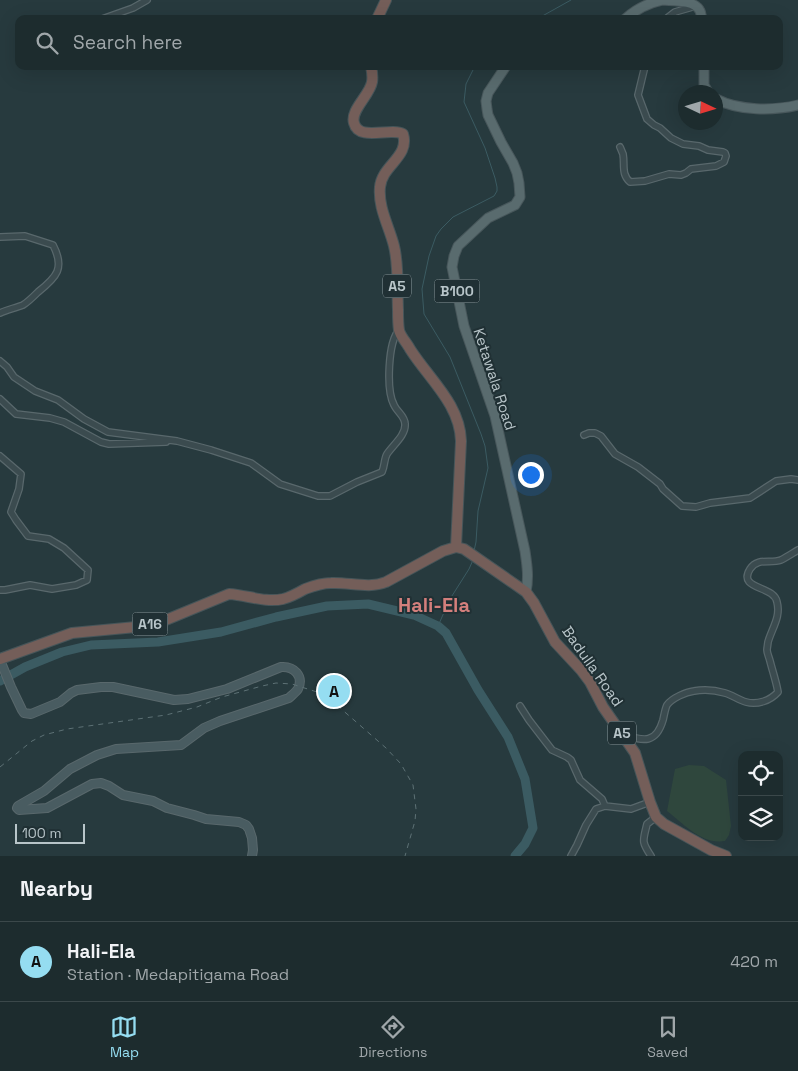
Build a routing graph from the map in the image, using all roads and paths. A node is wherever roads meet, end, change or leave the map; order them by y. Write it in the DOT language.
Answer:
graph roads {
  1 [pos="147,0"];
  2 [pos="386,0"];
  3 [pos="662,0"];
  4 [pos="696,5"];
  5 [pos="113,15"];
  6 [pos="379,15"];
  7 [pos="630,15"];
  8 [pos="671,15"];
  9 [pos="701,15"];
  10 [pos="371,70"];
  11 [pos="503,70"];
  12 [pos="644,70"];
  13 [pos="704,70"];
  14 [pos="704,85"];
  15 [pos="723,103"];
  16 [pos="798,105"];
  17 [pos="620,146"];
  18 [pos="0,237"];
  19 [pos="0,313"];
  20 [pos="399,330"];
  21 [pos="0,361"];
  22 [pos="0,400"];
  23 [pos="584,434"];
  24 [pos="176,441"];
  25 [pos="0,456"];
  26 [pos="798,480"];
  27 [pos="461,549"];
  28 [pos="798,550"];
  29 [pos="0,590"];
  30 [pos="526,592"];
  31 [pos="0,660"];
  32 [pos="520,706"];
  33 [pos="623,735"];
  34 [pos="650,802"];
  35 [pos="605,806"];
  36 [pos="656,817"];
  37 [pos="252,856"];
  38 [pos="571,856"];
  39 [pos="651,856"];
  40 [pos="726,856"];
  1 -- 5 [label="street"];
  2 -- 6 [label="highway"];
  3 -- 4 [label="main road"];
  3 -- 7 [label="main road"];
  4 -- 8 [label="street"];
  4 -- 9 [label="main road"];
  10 -- 20 [label="highway, A5"];
  11 -- 30 [label="main road, Ketawala Road / B100"];
  12 -- 17 [label="street"];
  13 -- 14 [label="main road"];
  15 -- 16 [label="main road"];
  18 -- 19 [label="street"];
  20 -- 24 [label="street"];
  20 -- 27 [label="highway, A5"];
  21 -- 24 [label="street"];
  22 -- 24 [label="street"];
  23 -- 26 [label="street"];
  25 -- 29 [label="street"];
  27 -- 30 [label="highway, Badulla Road / A5"];
  27 -- 31 [label="highway, A16"];
  28 -- 33 [label="street"];
  30 -- 33 [label="highway, Badulla Road / A5"];
  31 -- 37 [label="street"];
  32 -- 35 [label="street"];
  33 -- 34 [label="highway, Badulla Road / A5"];
  34 -- 35 [label="street"];
  34 -- 36 [label="highway, Badulla Road / A5"];
  35 -- 38 [label="street"];
  36 -- 39 [label="street"];
  36 -- 40 [label="highway"];
}
